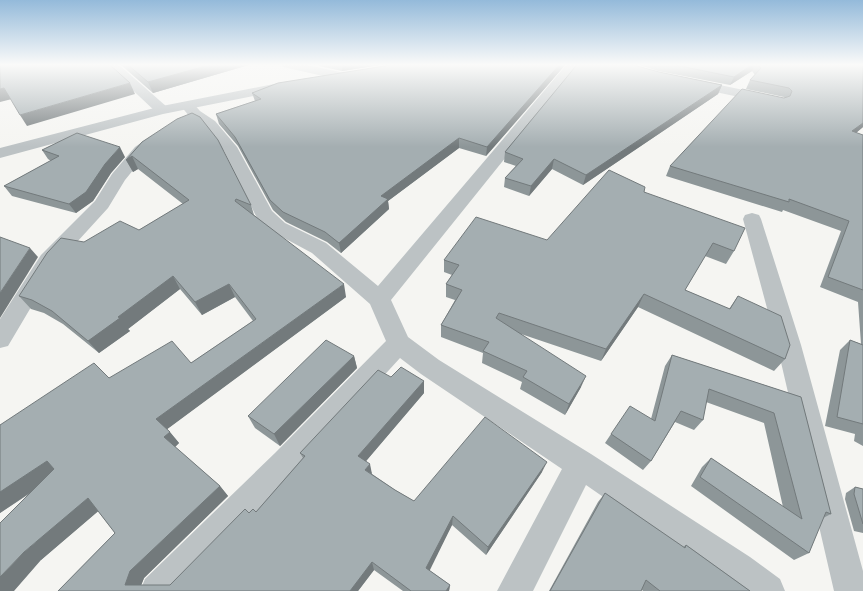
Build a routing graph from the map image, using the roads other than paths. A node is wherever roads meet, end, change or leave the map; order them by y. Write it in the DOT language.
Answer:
graph roads {
  1 [pos="142,92"];
  2 [pos="274,92"];
  3 [pos="552,92"];
  4 [pos="734,92"];
  5 [pos="779,101"];
  6 [pos="162,110"];
  7 [pos="181,119"];
  8 [pos="0,153"];
  9 [pos="752,219"];
  10 [pos="379,299"];
  11 [pos="0,339"];
  12 [pos="399,343"];
  13 [pos="581,464"];
  14 [pos="156,591"];
  15 [pos="514,591"];
  16 [pos="768,591"];
  17 [pos="851,591"];
  1 -- 6 [label="street"];
  2 -- 7 [label="street"];
  3 -- 10 [label="street"];
  4 -- 5 [label="street"];
  6 -- 7 [label="street"];
  6 -- 8 [label="street"];
  7 -- 10 [label="street"];
  7 -- 11 [label="street"];
  9 -- 17 [label="street"];
  10 -- 12 [label="street"];
  12 -- 13 [label="street"];
  12 -- 14 [label="street"];
  13 -- 15 [label="street"];
  13 -- 16 [label="street"];
}
